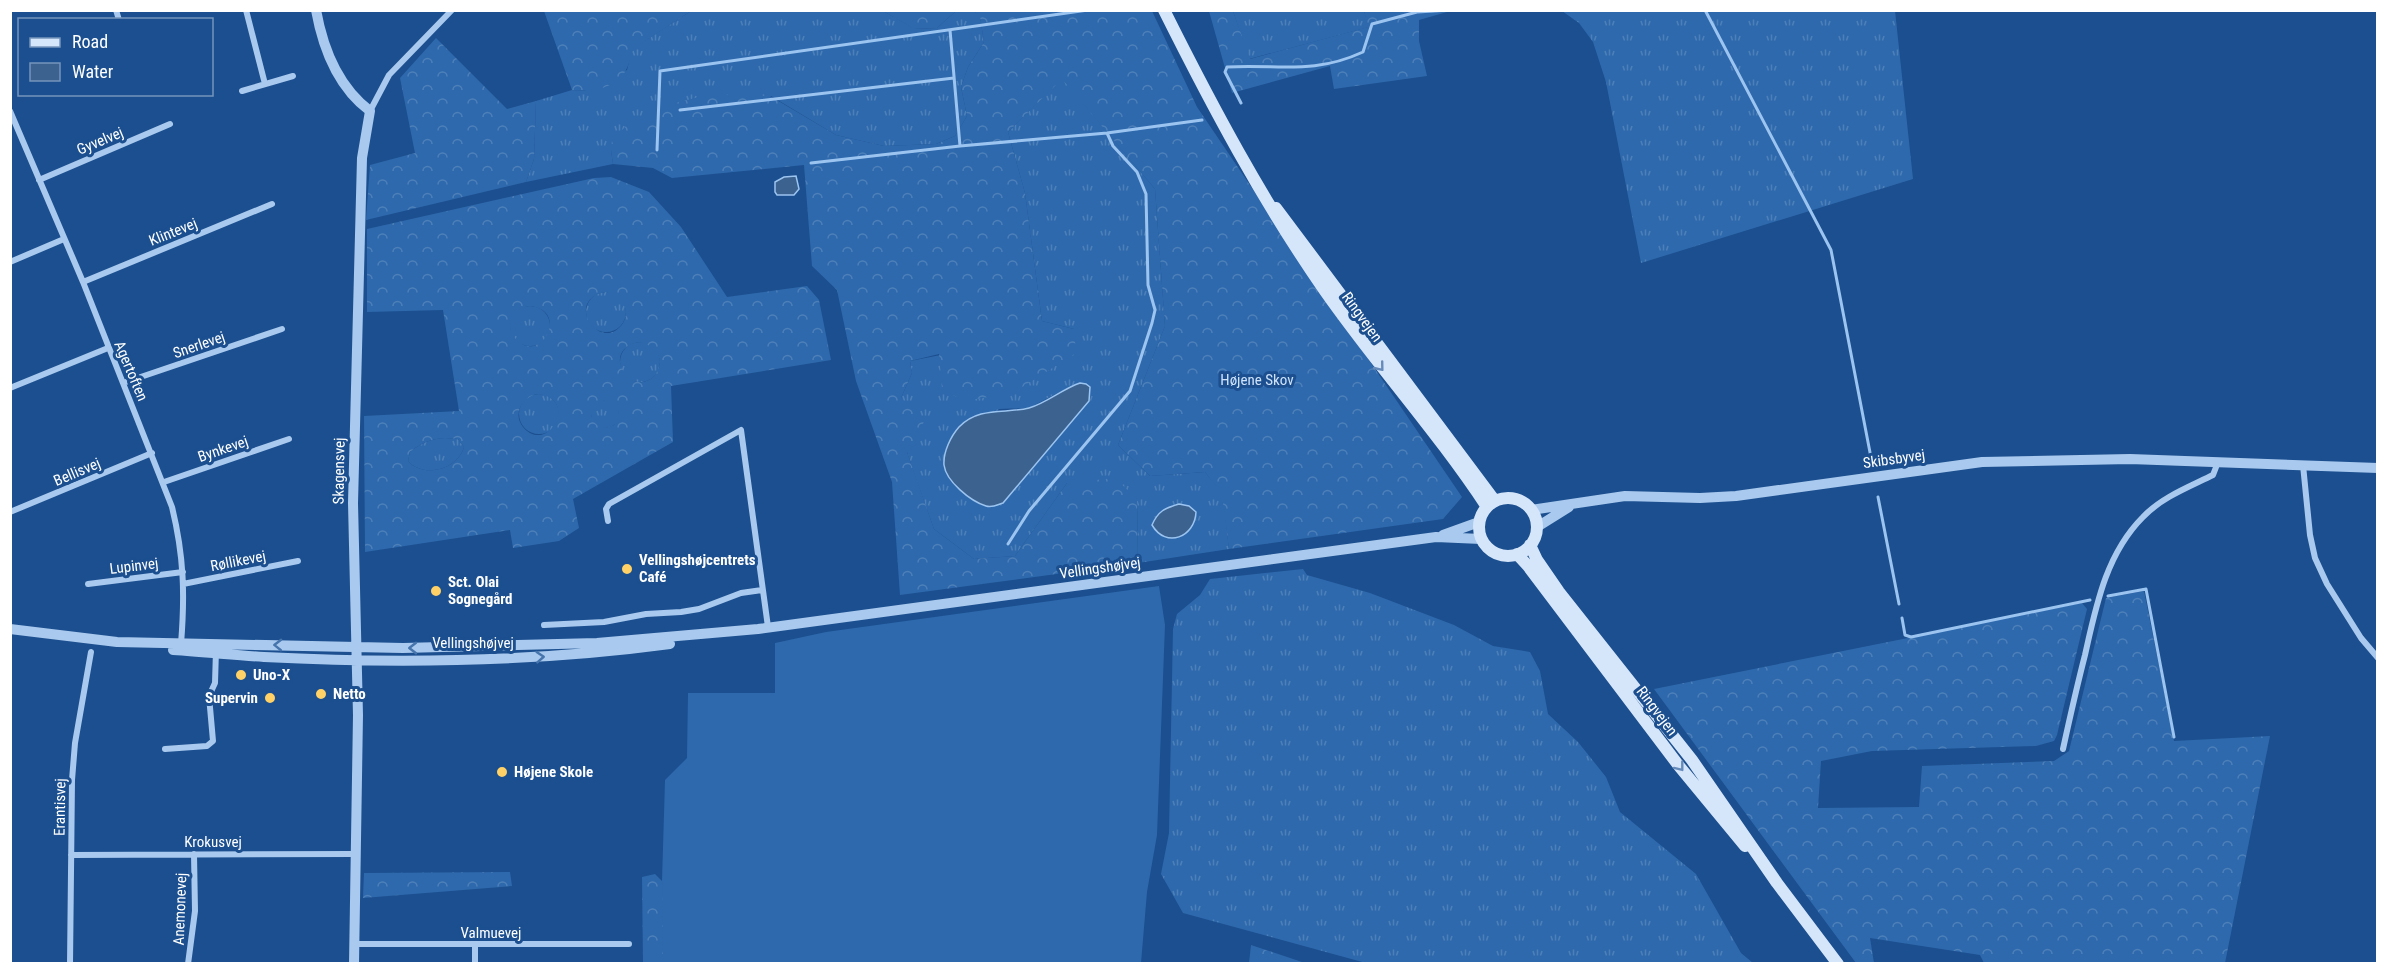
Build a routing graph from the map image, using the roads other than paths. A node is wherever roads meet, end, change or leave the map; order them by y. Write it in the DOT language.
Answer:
graph roads {
  1 [pos="246,10"];
  2 [pos="316,10"];
  3 [pos="452,10"];
  4 [pos="1164,10"];
  5 [pos="293,76"];
  6 [pos="265,84"];
  7 [pos="242,91"];
  8 [pos="10,111"];
  9 [pos="370,111"];
  10 [pos="170,124"];
  11 [pos="19,131"];
  12 [pos="10,134"];
  13 [pos="39,180"];
  14 [pos="272,204"];
  15 [pos="64,239"];
  16 [pos="10,262"];
  17 [pos="83,282"];
  18 [pos="282,329"];
  19 [pos="108,348"];
  20 [pos="123,383"];
  21 [pos="10,388"];
  22 [pos="289,439"];
  23 [pos="152,453"];
  24 [pos="2218,462"];
  25 [pos="2303,465"];
  26 [pos="2378,468"];
  27 [pos="164,482"];
  28 [pos="1491,504"];
  29 [pos="1575,504"];
  30 [pos="1531,510"];
  31 [pos="10,512"];
  32 [pos="608,521"];
  33 [pos="1479,522"];
  34 [pos="1537,527"];
  35 [pos="1436,537"];
  36 [pos="1481,539"];
  37 [pos="1530,545"];
  38 [pos="1517,554"];
  39 [pos="298,561"];
  40 [pos="183,572"];
  41 [pos="88,584"];
  42 [pos="183,584"];
  43 [pos="762,590"];
  44 [pos="544,625"];
  45 [pos="768,627"];
  46 [pos="10,629"];
  47 [pos="729,632"];
  48 [pos="181,647"];
  49 [pos="356,647"];
  50 [pos="216,648"];
  51 [pos="91,652"];
  52 [pos="2378,658"];
  53 [pos="356,659"];
  54 [pos="165,749"];
  55 [pos="2063,749"];
  56 [pos="194,854"];
  57 [pos="354,854"];
  58 [pos="71,855"];
  59 [pos="1777,883"];
  60 [pos="354,944"];
  61 [pos="628,944"];
  62 [pos="475,945"];
  63 [pos="70,963"];
  64 [pos="188,963"];
  65 [pos="354,963"];
  66 [pos="475,963"];
  67 [pos="1838,963"];
  1 -- 6 [label="street"];
  2 -- 9 [label="street"];
  3 -- 9 [label="street, Skagensvej"];
  4 -- 28 [label="main road, Ringvejen"];
  5 -- 6 [label="street"];
  6 -- 7 [label="street"];
  8 -- 11 [label="street, Agertoften"];
  9 -- 49 [label="street, Skagensvej"];
  10 -- 13 [label="street, Gyvelvej"];
  11 -- 12 [label="street"];
  11 -- 13 [label="street, Agertoften"];
  13 -- 15 [label="street, Agertoften"];
  14 -- 17 [label="street, Klintevej"];
  15 -- 16 [label="street"];
  15 -- 17 [label="street, Agertoften"];
  17 -- 19 [label="street, Agertoften"];
  18 -- 20 [label="street, Snerlevej"];
  19 -- 20 [label="street, Agertoften"];
  19 -- 21 [label="street"];
  20 -- 23 [label="street, Agertoften"];
  22 -- 27 [label="street, Bynkevej"];
  23 -- 27 [label="street, Agertoften"];
  23 -- 31 [label="street, Bellisvej"];
  24 -- 25 [label="street, Skibsbyvej"];
  24 -- 29 [label="street, Skibsbyvej"];
  24 -- 55 [label="street"];
  25 -- 26 [label="street, Skibsbyvej"];
  25 -- 52 [label="street"];
  27 -- 40 [label="street, Agertoften"];
  28 -- 30 [label="main road"];
  28 -- 33 [label="main road"];
  29 -- 30 [label="street, Skibsbyvej"];
  29 -- 34 [label="street, Skibsbyvej"];
  30 -- 34 [label="main road"];
  32 -- 43 [label="street"];
  33 -- 35 [label="street, Vellingshøjvej"];
  33 -- 36 [label="main road"];
  34 -- 37 [label="main road"];
  35 -- 36 [label="street, Vellingshøjvej"];
  35 -- 45 [label="street, Vellingshøjvej"];
  36 -- 38 [label="main road"];
  37 -- 38 [label="main road"];
  37 -- 59 [label="main road, Ringvejen"];
  38 -- 59 [label="main road, Ringvejen, one-way"];
  39 -- 42 [label="street, Røllikevej"];
  40 -- 41 [label="street, Lupinvej"];
  40 -- 42 [label="street, Agertoften"];
  42 -- 48 [label="street, Agertoften"];
  43 -- 44 [label="street"];
  43 -- 45 [label="street"];
  45 -- 47 [label="street, Vellingshøjvej"];
  46 -- 48 [label="street, Vellingshøjvej"];
  47 -- 49 [label="street, Vellingshøjvej, one-way"];
  53 -- 47 [label="street, Vellingshøjvej, one-way"];
  48 -- 50 [label="street, Vellingshøjvej"];
  49 -- 50 [label="street, Vellingshøjvej, one-way"];
  49 -- 53 [label="street, Skagensvej"];
  50 -- 53 [label="street, Vellingshøjvej"];
  50 -- 54 [label="street"];
  51 -- 58 [label="street, Erantisvej"];
  53 -- 57 [label="street, Skagensvej"];
  56 -- 57 [label="street, Krokusvej"];
  56 -- 58 [label="street, Krokusvej"];
  56 -- 64 [label="street, Anemonevej"];
  57 -- 60 [label="street, Skagensvej"];
  58 -- 63 [label="street, Erantisvej"];
  59 -- 67 [label="main road, Ringvejen"];
  60 -- 62 [label="street, Valmuevej"];
  60 -- 65 [label="street, Skagensvej"];
  61 -- 62 [label="street, Valmuevej"];
  62 -- 66 [label="street"];
}
